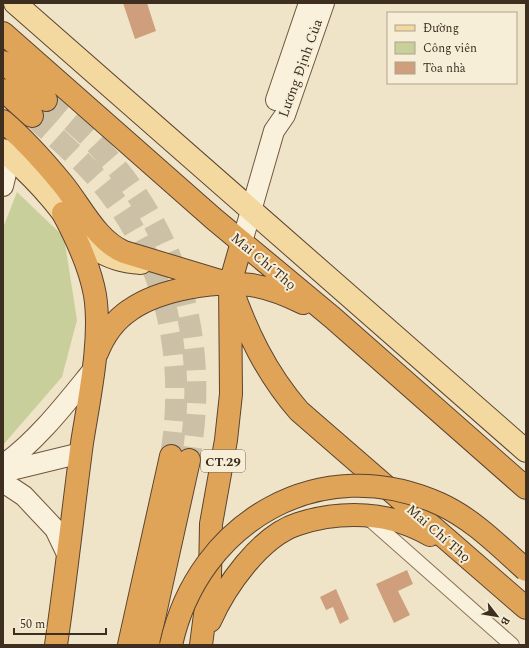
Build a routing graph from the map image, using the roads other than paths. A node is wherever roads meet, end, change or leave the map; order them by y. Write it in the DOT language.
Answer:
graph roads {
  1 [pos="15,3"];
  2 [pos="309,3"];
  3 [pos="324,3"];
  4 [pos="3,33"];
  5 [pos="3,62"];
  6 [pos="3,90"];
  7 [pos="46,100"];
  8 [pos="32,116"];
  9 [pos="3,121"];
  10 [pos="274,131"];
  11 [pos="7,154"];
  12 [pos="3,186"];
  13 [pos="250,211"];
  14 [pos="63,213"];
  15 [pos="242,242"];
  16 [pos="162,264"];
  17 [pos="230,284"];
  18 [pos="333,318"];
  19 [pos="92,370"];
  20 [pos="526,451"];
  21 [pos="81,453"];
  22 [pos="3,465"];
  23 [pos="3,472"];
  24 [pos="3,482"];
  25 [pos="526,488"];
  26 [pos="364,515"];
  27 [pos="462,553"];
  28 [pos="67,554"];
  29 [pos="526,570"];
  30 [pos="526,608"];
  31 [pos="202,641"];
  32 [pos="56,645"];
  33 [pos="129,645"];
  34 [pos="148,645"];
  35 [pos="171,645"];
  36 [pos="512,645"];
  1 -- 13 [label="main road, Mai Chí Thọ"];
  2 -- 10 [label="main road, Lương Định Của"];
  3 -- 10 [label="main road, Lương Định Của"];
  4 -- 15 [label="highway, Mai Chí Thọ"];
  5 -- 7 [label="highway"];
  6 -- 8 [label="highway"];
  9 -- 16 [label="highway"];
  10 -- 13 [label="main road, Lương Định Của"];
  11 -- 12 [label="main road"];
  11 -- 14 [label="main road"];
  13 -- 15 [label="main road, Lương Định Của"];
  13 -- 20 [label="main road, Mai Chí Thọ"];
  14 -- 16 [label="main road"];
  14 -- 19 [label="highway"];
  15 -- 17 [label="highway"];
  15 -- 18 [label="highway, Mai Chí Thọ"];
  16 -- 17 [label="highway"];
  17 -- 18 [label="highway"];
  17 -- 19 [label="highway"];
  17 -- 27 [label="highway, Mai Chí Thọ"];
  17 -- 31 [label="highway, CT.29"];
  18 -- 25 [label="highway, Mai Chí Thọ"];
  19 -- 21 [label="highway"];
  19 -- 22 [label="main road"];
  21 -- 23 [label="main road"];
  21 -- 28 [label="highway"];
  24 -- 28 [label="main road"];
  26 -- 27 [label="highway"];
  26 -- 31 [label="highway"];
  26 -- 36 [label="street"];
  27 -- 30 [label="highway, Mai Chí Thọ"];
  28 -- 32 [label="highway"];
  29 -- 35 [label="highway, bridge"];
  33 -- 34 [label="highway"];
}
